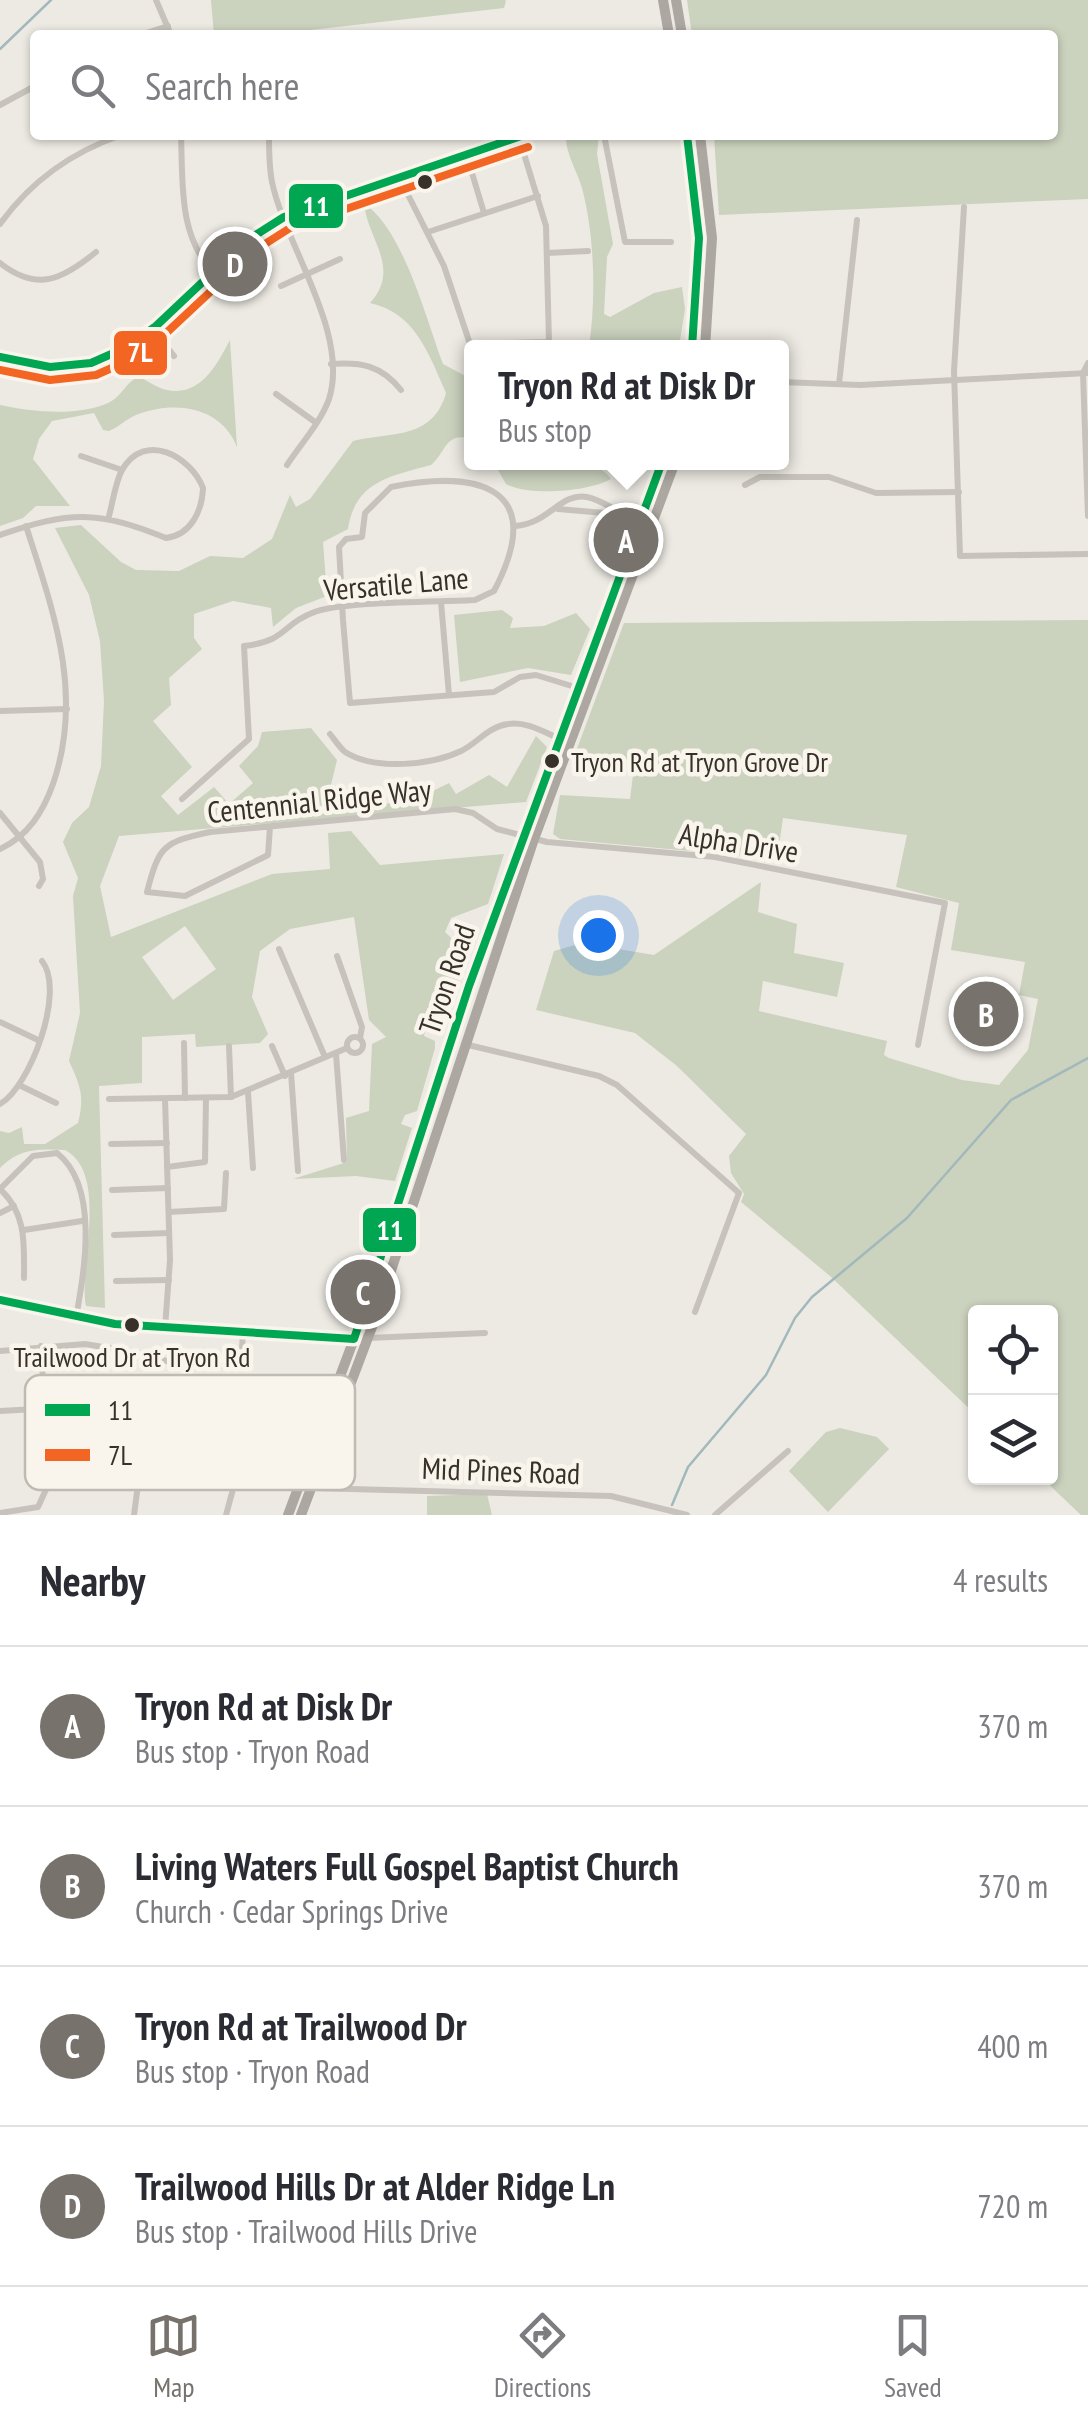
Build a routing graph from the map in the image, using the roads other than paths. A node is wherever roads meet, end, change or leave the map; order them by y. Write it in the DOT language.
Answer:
graph roads {
  1 [pos="156,0"];
  2 [pos="663,0"];
  3 [pos="676,0"];
  4 [pos="168,26"];
  5 [pos="156,30"];
  6 [pos="169,30"];
  7 [pos="668,30"];
  8 [pos="681,30"];
  9 [pos="30,89"];
  10 [pos="0,106"];
  11 [pos="112,140"];
  12 [pos="180,140"];
  13 [pos="269,140"];
  14 [pos="509,140"];
  15 [pos="605,140"];
  16 [pos="688,140"];
  17 [pos="698,140"];
  18 [pos="524,154"];
  19 [pos="472,173"];
  20 [pos="399,178"];
  21 [pos="538,196"];
  22 [pos="964,207"];
  23 [pos="484,213"];
  24 [pos="285,217"];
  25 [pos="856,220"];
  26 [pos="0,224"];
  27 [pos="428,232"];
  28 [pos="670,242"];
  29 [pos="588,251"];
  30 [pos="96,252"];
  31 [pos="548,252"];
  32 [pos="340,259"];
  33 [pos="0,263"];
  34 [pos="214,273"];
  35 [pos="306,274"];
  36 [pos="281,286"];
  37 [pos="151,328"];
  38 [pos="468,340"];
  39 [pos="549,340"];
  40 [pos="693,340"];
  41 [pos="706,340"];
  42 [pos="174,356"];
  43 [pos="0,357"];
  44 [pos="1088,363"];
  45 [pos="330,364"];
  46 [pos="1086,373"];
  47 [pos="954,379"];
  48 [pos="789,382"];
  49 [pos="839,384"];
  50 [pos="400,390"];
  51 [pos="276,394"];
  52 [pos="315,422"];
  53 [pos="81,456"];
  54 [pos="287,465"];
  55 [pos="122,470"];
  56 [pos="659,470"];
  57 [pos="673,470"];
  58 [pos="745,485"];
  59 [pos="959,492"];
  60 [pos="558,508"];
  61 [pos="616,514"];
  62 [pos="109,516"];
  63 [pos="1088,516"];
  64 [pos="640,522"];
  65 [pos="26,526"];
  66 [pos="514,526"];
  67 [pos="0,535"];
  68 [pos="1088,554"];
  69 [pos="442,602"];
  70 [pos="343,608"];
  71 [pos="578,688"];
  72 [pos="449,695"];
  73 [pos="67,709"];
  74 [pos="0,711"];
  75 [pos="330,734"];
  76 [pos="560,739"];
  77 [pos="182,799"];
  78 [pos="0,813"];
  79 [pos="270,826"];
  80 [pos="20,836"];
  81 [pos="529,838"];
  82 [pos="0,848"];
  83 [pos="40,886"];
  84 [pos="279,949"];
  85 [pos="336,956"];
  86 [pos="42,962"];
  87 [pos="0,1022"];
  88 [pos="38,1040"];
  89 [pos="184,1043"];
  90 [pos="462,1044"];
  91 [pos="918,1044"];
  92 [pos="229,1046"];
  93 [pos="272,1046"];
  94 [pos="336,1054"];
  95 [pos="325,1057"];
  96 [pos="288,1074"];
  97 [pos="19,1086"];
  98 [pos="248,1092"];
  99 [pos="231,1096"];
  100 [pos="186,1098"];
  101 [pos="206,1098"];
  102 [pos="109,1099"];
  103 [pos="166,1099"];
  104 [pos="0,1104"];
  105 [pos="56,1104"];
  106 [pos="167,1142"];
  107 [pos="111,1144"];
  108 [pos="344,1160"];
  109 [pos="167,1167"];
  110 [pos="253,1168"];
  111 [pos="298,1171"];
  112 [pos="226,1173"];
  113 [pos="168,1188"];
  114 [pos="0,1189"];
  115 [pos="112,1190"];
  116 [pos="14,1206"];
  117 [pos="168,1212"];
  118 [pos="0,1213"];
  119 [pos="82,1220"];
  120 [pos="24,1230"];
  121 [pos="169,1233"];
  122 [pos="114,1234"];
  123 [pos="24,1278"];
  124 [pos="116,1280"];
  125 [pos="169,1280"];
  126 [pos="0,1300"];
  127 [pos="695,1312"];
  128 [pos="76,1318"];
  129 [pos="166,1328"];
  130 [pos="485,1332"];
  131 [pos="243,1333"];
  132 [pos="368,1338"];
  133 [pos="354,1339"];
  134 [pos="41,1346"];
  135 [pos="0,1351"];
  136 [pos="43,1375"];
  137 [pos="341,1375"];
  138 [pos="354,1375"];
  139 [pos="25,1409"];
  140 [pos="0,1411"];
  141 [pos="788,1451"];
  142 [pos="355,1489"];
  143 [pos="48,1490"];
  144 [pos="137,1490"];
  145 [pos="233,1490"];
  146 [pos="298,1490"];
  147 [pos="311,1490"];
  148 [pos="0,1513"];
  149 [pos="134,1515"];
  150 [pos="226,1515"];
  151 [pos="288,1515"];
  152 [pos="301,1515"];
  153 [pos="687,1515"];
  154 [pos="715,1515"];
  1 -- 4 [label="street"];
  2 -- 7 [label="main road"];
  3 -- 8 [label="main road"];
  4 -- 5 [label="street"];
  4 -- 6 [label="street"];
  9 -- 10 [label="street"];
  11 -- 26 [label="street"];
  12 -- 34 [label="street"];
  13 -- 24 [label="street"];
  14 -- 20 [label="street"];
  15 -- 28 [label="street"];
  16 -- 40 [label="main road"];
  17 -- 41 [label="main road"];
  18 -- 21 [label="street"];
  19 -- 23 [label="street"];
  20 -- 24 [label="street"];
  20 -- 27 [label="street"];
  21 -- 23 [label="street"];
  21 -- 31 [label="street"];
  22 -- 47 [label="street"];
  23 -- 27 [label="street"];
  24 -- 34 [label="street"];
  24 -- 35 [label="street"];
  25 -- 49 [label="street"];
  27 -- 38 [label="street"];
  29 -- 31 [label="street"];
  30 -- 33 [label="street"];
  31 -- 39 [label="street"];
  32 -- 35 [label="street"];
  34 -- 37 [label="street"];
  35 -- 36 [label="street"];
  35 -- 45 [label="street"];
  37 -- 42 [label="street"];
  37 -- 43 [label="street"];
  44 -- 46 [label="street"];
  45 -- 50 [label="street"];
  45 -- 52 [label="street"];
  46 -- 47 [label="street"];
  46 -- 63 [label="street"];
  47 -- 49 [label="street"];
  47 -- 59 [label="street"];
  48 -- 49 [label="street"];
  51 -- 52 [label="street"];
  52 -- 54 [label="street"];
  53 -- 55 [label="street"];
  55 -- 62 [label="street"];
  55 -- 62 [label="street"];
  56 -- 64 [label="main road, Tryon Road"];
  57 -- 81 [label="main road, Tryon Road"];
  58 -- 59 [label="street"];
  59 -- 68 [label="street"];
  60 -- 61 [label="street"];
  60 -- 61 [label="street"];
  60 -- 66 [label="street"];
  61 -- 64 [label="street"];
  62 -- 65 [label="street"];
  64 -- 71 [label="main road, Tryon Road"];
  65 -- 67 [label="street"];
  65 -- 73 [label="street"];
  66 -- 69 [label="street, Versatile Lane"];
  66 -- 70 [label="street"];
  69 -- 70 [label="street, Versatile Lane"];
  69 -- 72 [label="street"];
  70 -- 72 [label="street"];
  70 -- 77 [label="street, Versatile Lane"];
  71 -- 72 [label="street"];
  71 -- 76 [label="main road, Tryon Road"];
  73 -- 74 [label="street"];
  73 -- 80 [label="street"];
  75 -- 76 [label="street"];
  76 -- 81 [label="main road, Tryon Road"];
  78 -- 80 [label="street"];
  79 -- 79 [label="street, Centennial Ridge Way"];
  79 -- 81 [label="street, Centennial Ridge Way"];
  80 -- 82 [label="street"];
  80 -- 83 [label="street"];
  81 -- 90 [label="main road, Tryon Road"];
  81 -- 91 [label="street, Alpha Drive"];
  81 -- 133 [label="main road, Tryon Road"];
  84 -- 95 [label="street"];
  85 -- 94 [label="street"];
  86 -- 88 [label="street"];
  87 -- 88 [label="street"];
  88 -- 97 [label="street"];
  89 -- 100 [label="street"];
  90 -- 127 [label="street"];
  90 -- 132 [label="main road, Tryon Road"];
  92 -- 99 [label="street"];
  93 -- 96 [label="street"];
  94 -- 95 [label="street"];
  94 -- 108 [label="street"];
  95 -- 96 [label="street"];
  96 -- 98 [label="street"];
  96 -- 111 [label="street"];
  97 -- 104 [label="street"];
  97 -- 105 [label="street"];
  98 -- 99 [label="street"];
  98 -- 110 [label="street"];
  99 -- 101 [label="street"];
  100 -- 101 [label="street"];
  100 -- 103 [label="street"];
  101 -- 109 [label="street"];
  102 -- 103 [label="street"];
  103 -- 106 [label="street"];
  106 -- 107 [label="street"];
  106 -- 109 [label="street"];
  109 -- 113 [label="street"];
  112 -- 117 [label="street"];
  113 -- 115 [label="street"];
  113 -- 117 [label="street"];
  114 -- 116 [label="street"];
  114 -- 119 [label="street"];
  116 -- 118 [label="street"];
  116 -- 120 [label="street"];
  117 -- 121 [label="street"];
  119 -- 120 [label="street"];
  119 -- 128 [label="street"];
  120 -- 123 [label="street"];
  121 -- 122 [label="street"];
  121 -- 125 [label="street"];
  124 -- 125 [label="street"];
  125 -- 129 [label="street"];
  126 -- 128 [label="street"];
  128 -- 129 [label="street"];
  129 -- 131 [label="street"];
  130 -- 132 [label="street"];
  131 -- 133 [label="street"];
  131 -- 134 [label="street"];
  132 -- 133 [label="street"];
  132 -- 138 [label="main road, Tryon Road"];
  133 -- 137 [label="main road, Tryon Road"];
  134 -- 135 [label="street"];
  134 -- 136 [label="street"];
  139 -- 140 [label="street"];
  141 -- 154 [label="street"];
  142 -- 153 [label="street, Mid Pines Road"];
  143 -- 148 [label="street"];
  144 -- 149 [label="street"];
  145 -- 150 [label="street"];
  146 -- 151 [label="main road, Tryon Road"];
  147 -- 152 [label="main road, Tryon Road"];
}
